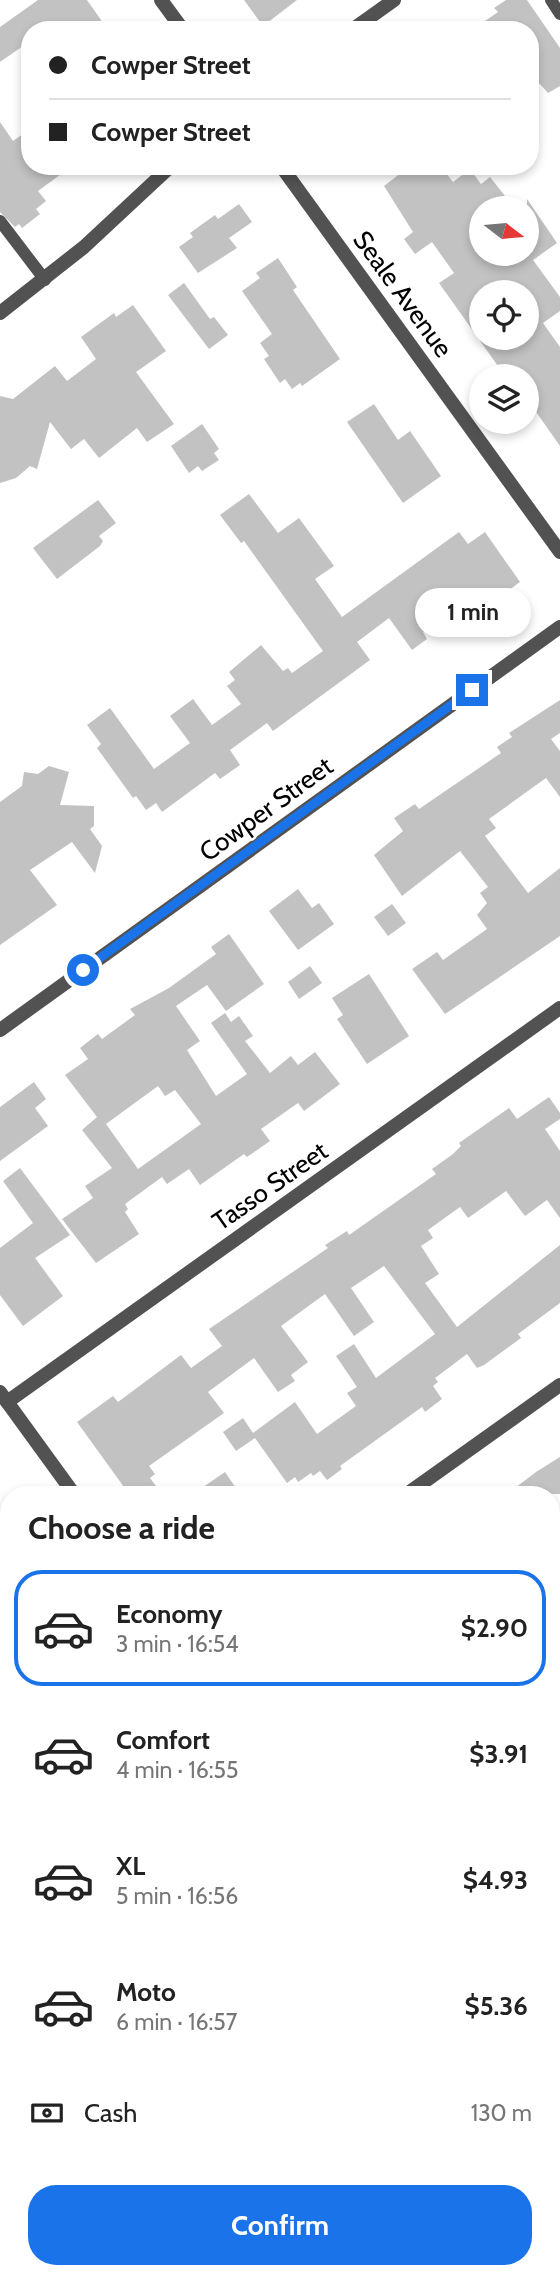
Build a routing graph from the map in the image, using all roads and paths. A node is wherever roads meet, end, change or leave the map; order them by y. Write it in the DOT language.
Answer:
graph roads {
  1 [pos="161,0"];
  2 [pos="394,0"];
  3 [pos="551,0"];
  4 [pos="560,13"];
  5 [pos="176,21"];
  6 [pos="365,21"];
  7 [pos="161,175"];
  8 [pos="288,175"];
  9 [pos="0,221"];
  10 [pos="45,280"];
  11 [pos="0,313"];
  12 [pos="560,552"];
  13 [pos="560,627"];
  14 [pos="560,1007"];
  15 [pos="0,1030"];
  16 [pos="560,1385"];
  17 [pos="4,1397"];
  18 [pos="68,1486"];
  19 [pos="418,1486"];
  1 -- 5 [label="street"];
  2 -- 6 [label="street"];
  3 -- 4 [label="lane"];
  7 -- 10 [label="street"];
  8 -- 12 [label="street, Seale Avenue"];
  9 -- 10 [label="lane"];
  10 -- 11 [label="street"];
  13 -- 15 [label="street, Cowper Street"];
  14 -- 17 [label="street, Tasso Street"];
  16 -- 19 [label="street"];
  17 -- 18 [label="street"];
}
